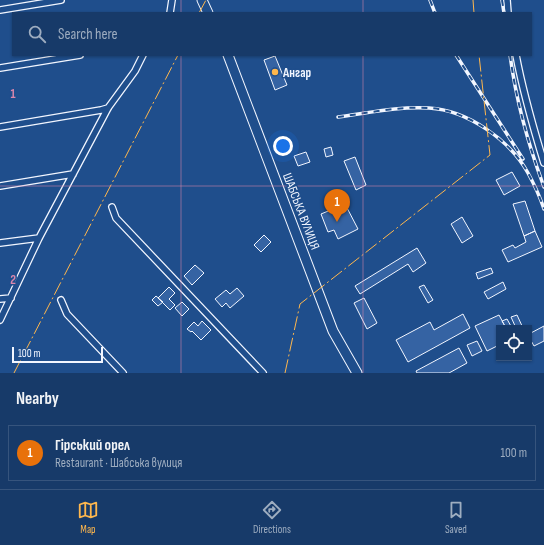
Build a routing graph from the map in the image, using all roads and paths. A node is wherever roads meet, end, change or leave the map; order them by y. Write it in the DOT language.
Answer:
graph roads {
  1 [pos="61,0"];
  2 [pos="172,0"];
  3 [pos="202,0"];
  4 [pos="507,0"];
  5 [pos="0,10"];
  6 [pos="170,12"];
  7 [pos="208,12"];
  8 [pos="508,12"];
  9 [pos="74,56"];
  10 [pos="142,56"];
  11 [pos="228,56"];
  12 [pos="516,56"];
  13 [pos="0,68"];
  14 [pos="108,108"];
  15 [pos="0,127"];
  16 [pos="544,163"];
  17 [pos="73,174"];
  18 [pos="0,186"];
  19 [pos="112,207"];
  20 [pos="39,238"];
  21 [pos="0,243"];
  22 [pos="11,298"];
  23 [pos="0,300"];
  24 [pos="62,300"];
  25 [pos="0,320"];
  26 [pos="123,373"];
  27 [pos="263,373"];
  28 [pos="356,373"];
  1 -- 5 [label="street"];
  2 -- 6 [label="street"];
  3 -- 7 [label="main road"];
  4 -- 8 [label="street"];
  9 -- 13 [label="street"];
  10 -- 14 [label="street"];
  11 -- 28 [label="main road, ШАБСЬКА ВУЛИЦЯ"];
  12 -- 16 [label="street"];
  14 -- 15 [label="street"];
  14 -- 17 [label="street"];
  17 -- 18 [label="street"];
  17 -- 20 [label="street"];
  19 -- 27 [label="street"];
  20 -- 21 [label="street"];
  20 -- 22 [label="street"];
  22 -- 23 [label="street"];
  22 -- 25 [label="street"];
  24 -- 26 [label="street"];
}
